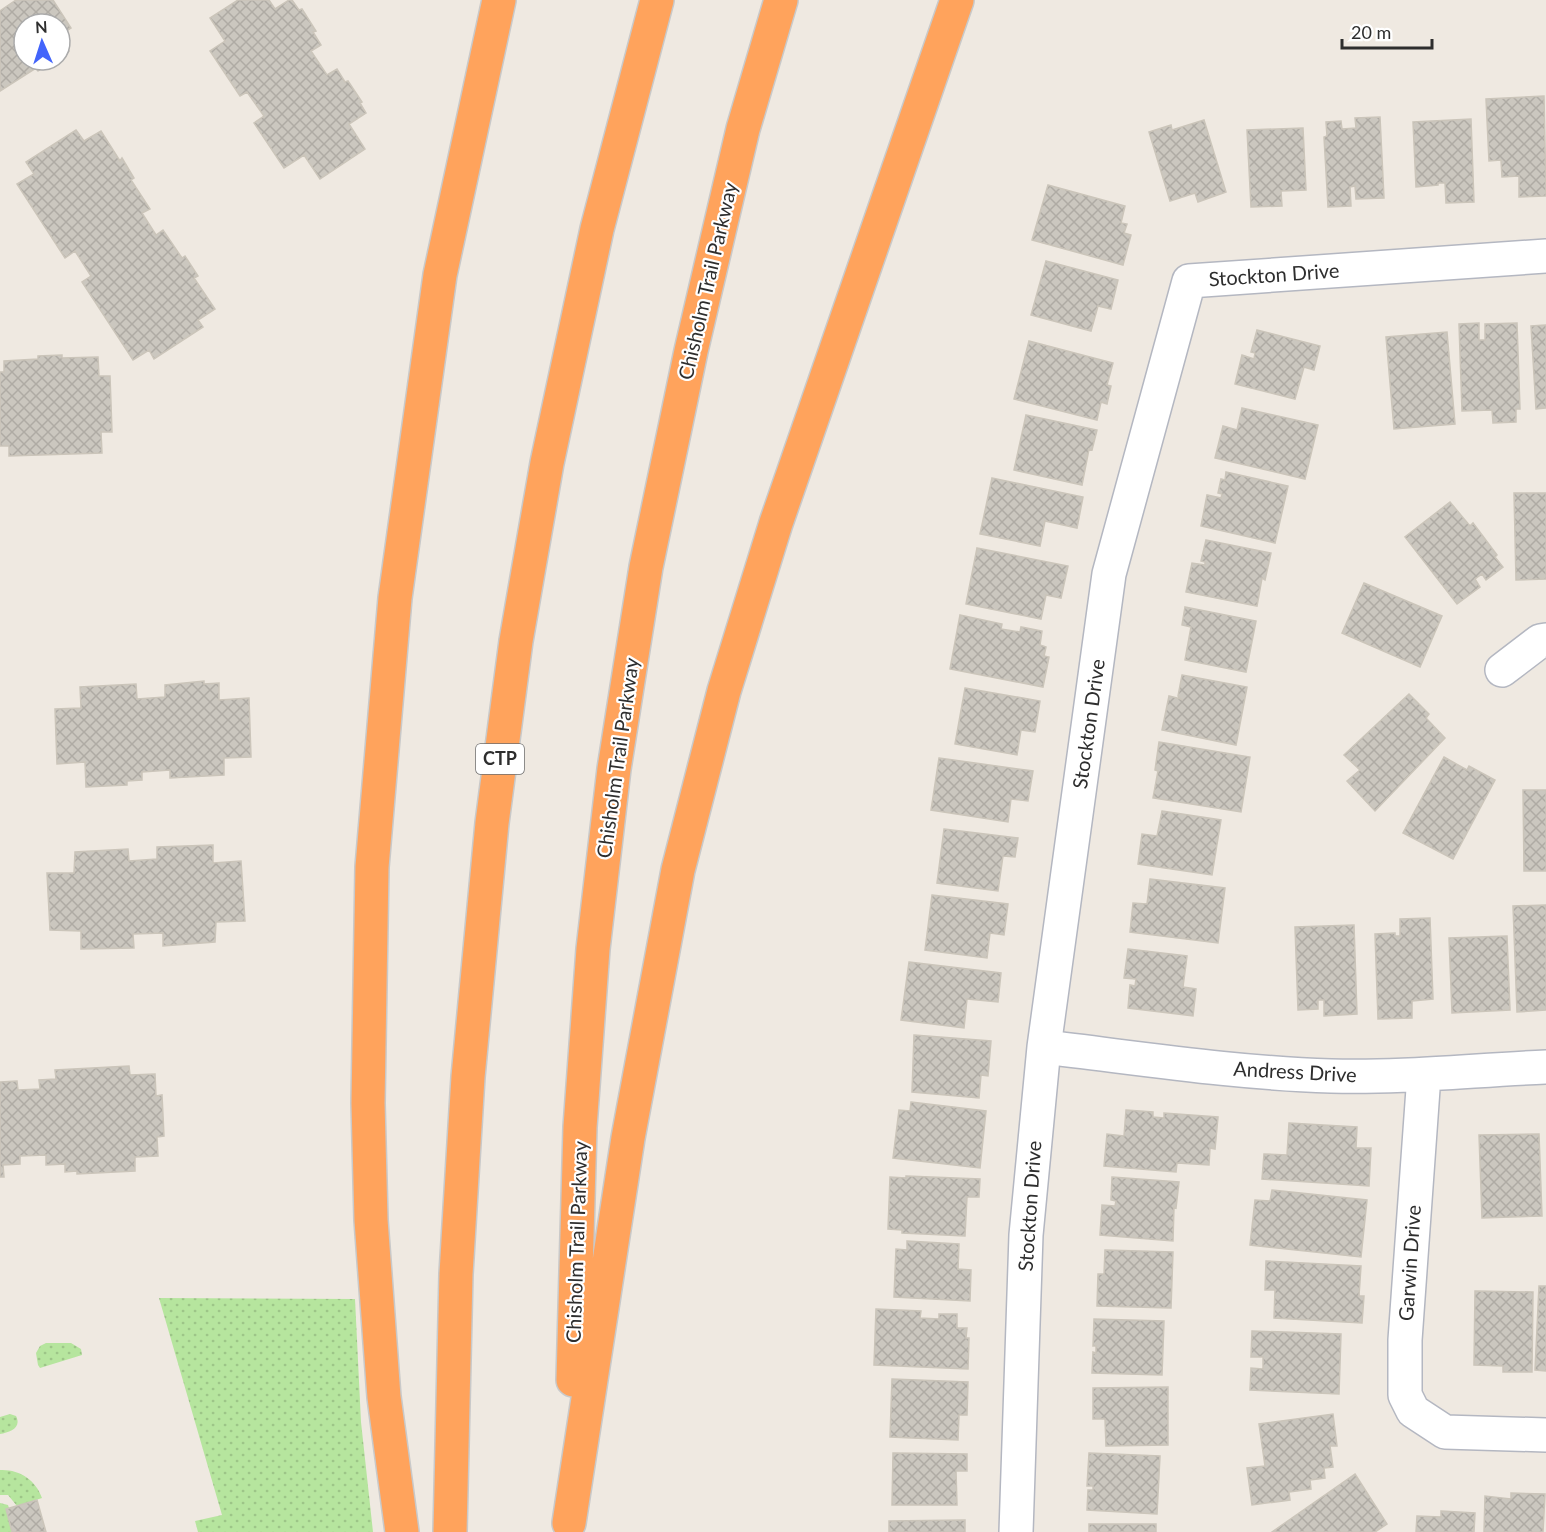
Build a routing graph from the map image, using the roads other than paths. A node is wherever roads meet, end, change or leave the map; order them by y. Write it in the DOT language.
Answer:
graph roads {
  1 [pos="499,0"];
  2 [pos="657,0"];
  3 [pos="781,0"];
  4 [pos="957,0"];
  5 [pos="1546,256"];
  6 [pos="1546,640"];
  7 [pos="1502,670"];
  8 [pos="1044,1047"];
  9 [pos="1546,1067"];
  10 [pos="1424,1075"];
  11 [pos="1546,1435"];
  12 [pos="569,1528"];
  13 [pos="402,1532"];
  14 [pos="450,1532"];
  15 [pos="1016,1532"];
  1 -- 13 [label="highway"];
  2 -- 14 [label="highway, CTP"];
  3 -- 12 [label="highway, Chisholm Trail Parkway"];
  4 -- 12 [label="highway"];
  5 -- 8 [label="street, Stockton Drive"];
  6 -- 7 [label="street"];
  8 -- 10 [label="street, Andress Drive"];
  8 -- 15 [label="street, Stockton Drive"];
  9 -- 10 [label="street, Andress Drive"];
  10 -- 11 [label="street, Garwin Drive"];
}
